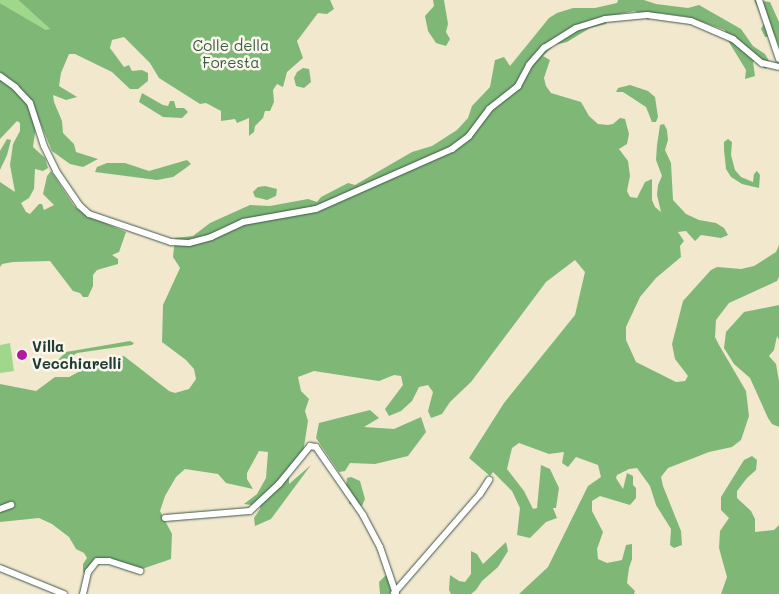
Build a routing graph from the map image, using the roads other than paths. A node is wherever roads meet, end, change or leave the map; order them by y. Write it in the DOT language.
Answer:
graph roads {
  1 [pos="759,0"];
  2 [pos="779,59"];
  3 [pos="779,67"];
  4 [pos="0,76"];
  5 [pos="489,480"];
  6 [pos="11,505"];
  7 [pos="0,509"];
  8 [pos="165,518"];
  9 [pos="0,568"];
  10 [pos="140,571"];
  11 [pos="395,593"];
  12 [pos="64,594"];
  13 [pos="84,594"];
  1 -- 2 [label="street"];
  3 -- 4 [label="street"];
  5 -- 11 [label="street"];
  6 -- 7 [label="street"];
  8 -- 11 [label="street"];
  9 -- 12 [label="street"];
  10 -- 13 [label="street"];
}
